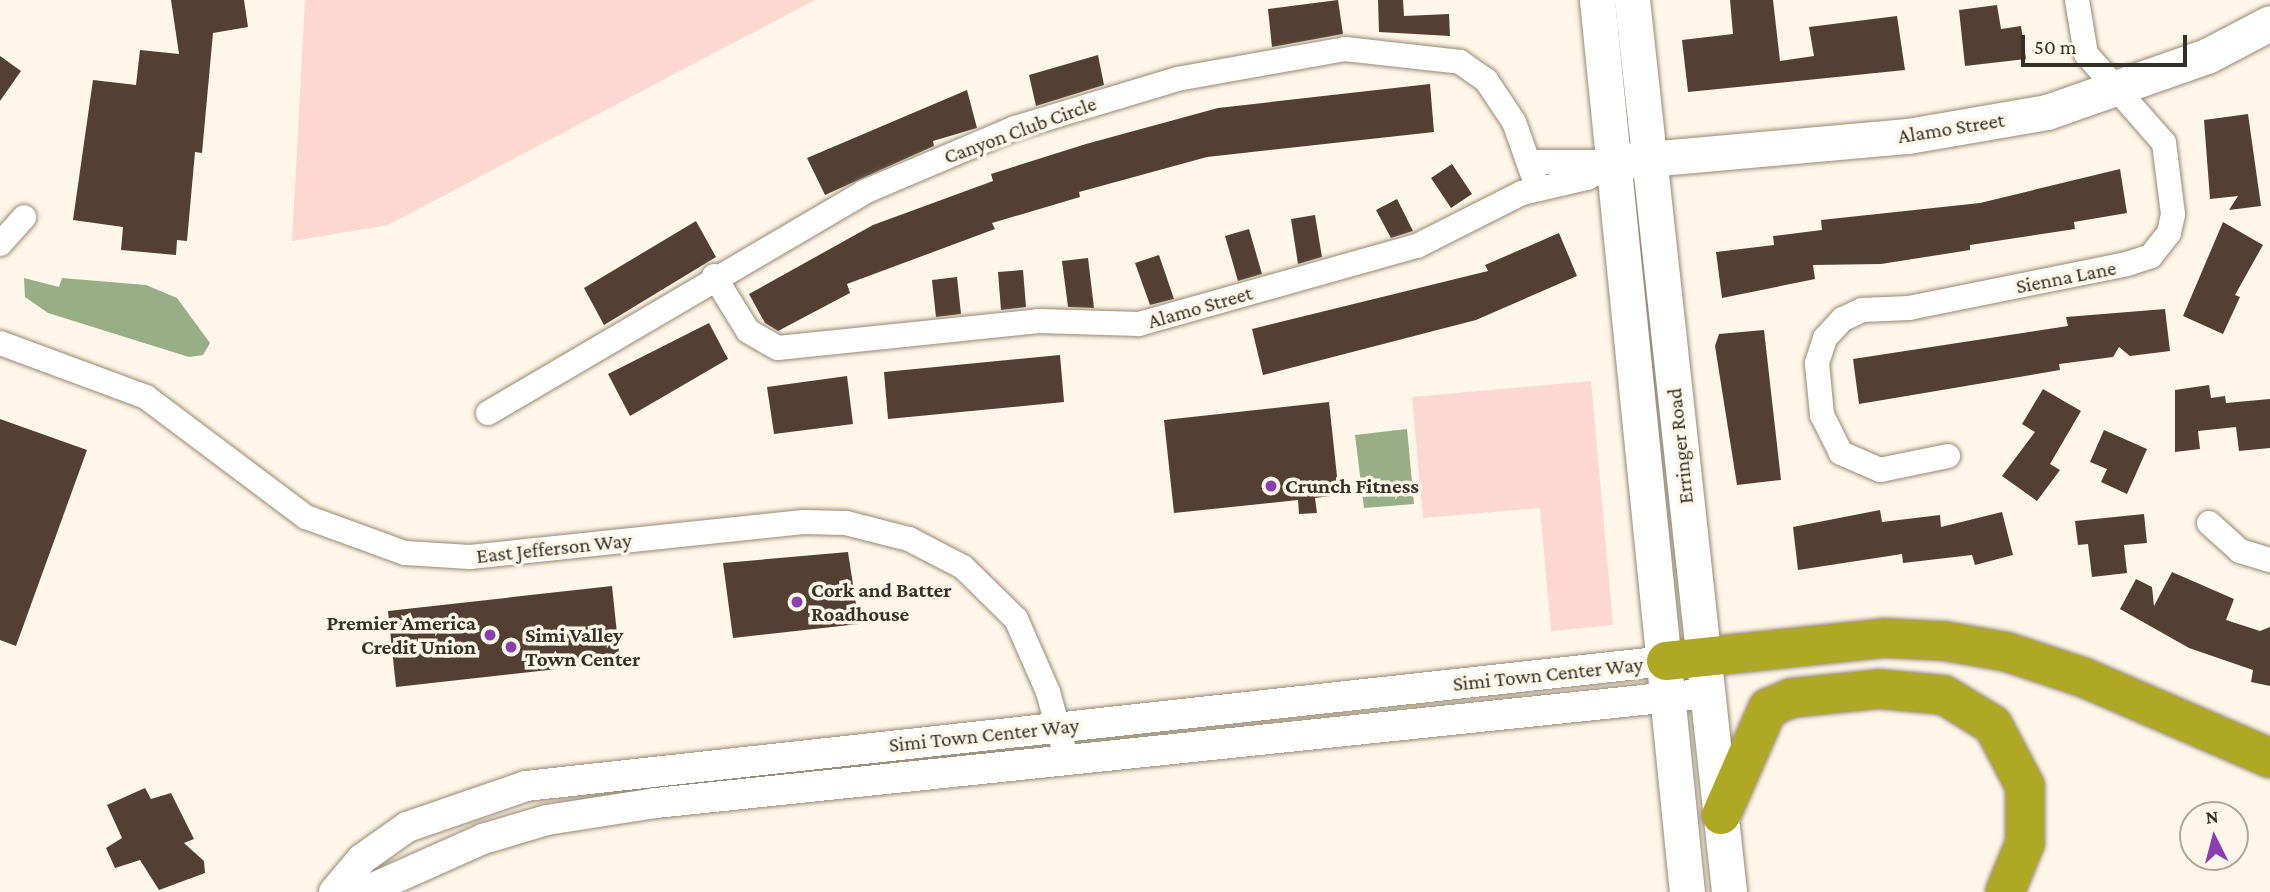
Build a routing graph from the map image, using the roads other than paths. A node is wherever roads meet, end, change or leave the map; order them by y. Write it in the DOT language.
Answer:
graph roads {
  1 [pos="1597,0"];
  2 [pos="1632,0"];
  3 [pos="2077,0"];
  4 [pos="2270,23"];
  5 [pos="2118,89"];
  6 [pos="1631,160"];
  7 [pos="1533,162"];
  8 [pos="1537,187"];
  9 [pos="24,217"];
  10 [pos="0,244"];
  11 [pos="715,276"];
  12 [pos="0,343"];
  13 [pos="488,413"];
  14 [pos="1948,456"];
  15 [pos="2209,523"];
  16 [pos="2270,561"];
  17 [pos="1707,675"];
  18 [pos="1668,679"];
  19 [pos="1060,728"];
  20 [pos="1066,757"];
  21 [pos="2270,758"];
  22 [pos="659,769"];
  23 [pos="665,802"];
  24 [pos="1721,815"];
  25 [pos="334,892"];
  26 [pos="364,892"];
  27 [pos="1687,892"];
  28 [pos="1729,892"];
  29 [pos="2004,892"];
  1 -- 6 [label="main road, Erringer Road"];
  2 -- 6 [label="main road, Erringer Road"];
  3 -- 5 [label="street, Sienna Lane"];
  4 -- 5 [label="main road, Alamo Street"];
  5 -- 6 [label="main road, Alamo Street"];
  5 -- 14 [label="street, Sienna Lane"];
  6 -- 7 [label="street, Alamo Street"];
  6 -- 8 [label="street, Alamo Street"];
  6 -- 17 [label="main road, Erringer Road"];
  6 -- 18 [label="main road, Erringer Road"];
  7 -- 8 [label="street, Canyon Club Circle"];
  7 -- 11 [label="street, Canyon Club Circle"];
  8 -- 11 [label="street, Alamo Street"];
  9 -- 10 [label="street"];
  11 -- 13 [label="street, Canyon Club Circle"];
  12 -- 19 [label="street, East Jefferson Way"];
  15 -- 16 [label="street"];
  17 -- 18 [label="highway"];
  17 -- 21 [label="highway"];
  17 -- 24 [label="main road, Erringer Road"];
  18 -- 19 [label="street, Simi Town Center Way"];
  18 -- 20 [label="street, Simi Town Center Way"];
  18 -- 27 [label="main road, Erringer Road"];
  19 -- 20 [label="street, East Jefferson Way"];
  19 -- 22 [label="street, Simi Town Center Way"];
  20 -- 23 [label="street, Simi Town Center Way"];
  22 -- 23 [label="street"];
  22 -- 25 [label="street, Simi Town Center Way"];
  23 -- 26 [label="street, Simi Town Center Way"];
  24 -- 28 [label="main road, Erringer Road"];
  24 -- 29 [label="highway"];
}
